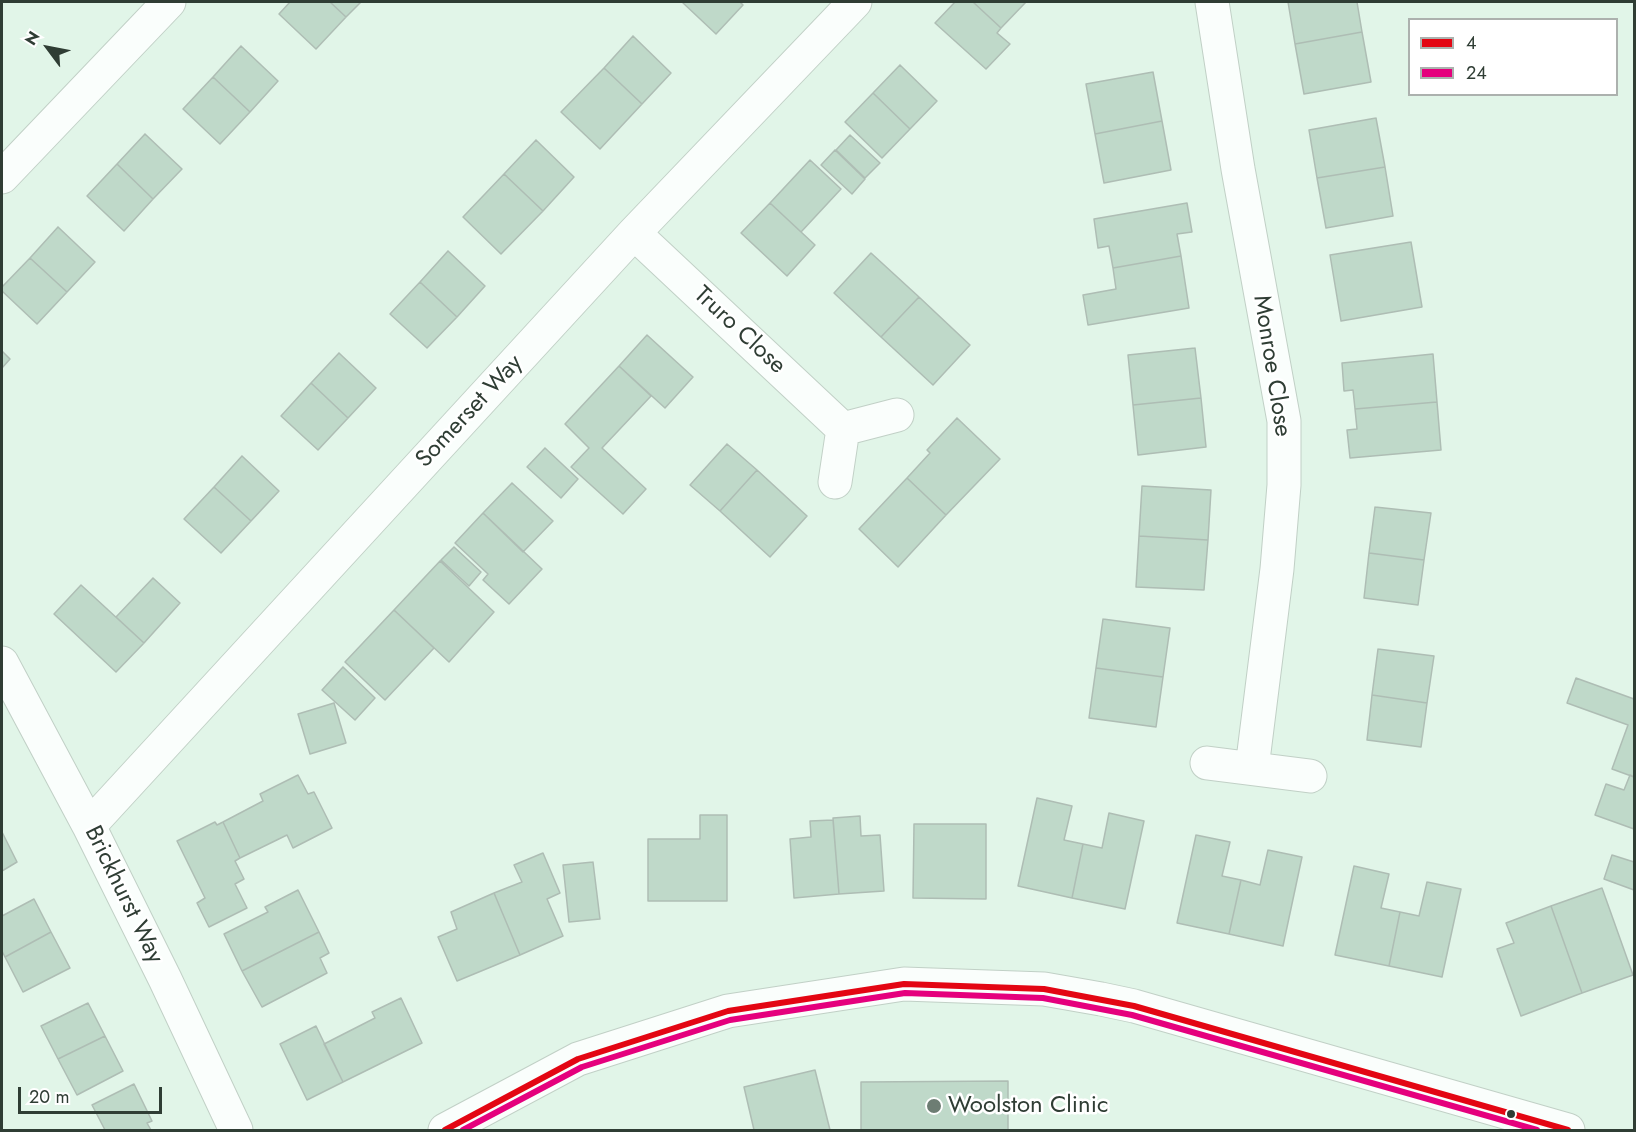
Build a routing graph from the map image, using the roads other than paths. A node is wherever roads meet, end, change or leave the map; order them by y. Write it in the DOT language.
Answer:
graph roads {
  1 [pos="169,2"];
  2 [pos="855,2"];
  3 [pos="1212,2"];
  4 [pos="2,177"];
  5 [pos="634,233"];
  6 [pos="897,415"];
  7 [pos="843,429"];
  8 [pos="835,482"];
  9 [pos="2,663"];
  10 [pos="1207,763"];
  11 [pos="1252,768"];
  12 [pos="1310,776"];
  13 [pos="89,826"];
  14 [pos="457,1128"];
  15 [pos="236,1131"];
  16 [pos="1568,1131"];
  1 -- 4 [label="street"];
  2 -- 5 [label="street, Somerset Way"];
  3 -- 11 [label="street, Monroe Close"];
  5 -- 7 [label="street, Truro Close"];
  5 -- 13 [label="street, Somerset Way"];
  6 -- 7 [label="street"];
  7 -- 8 [label="street"];
  9 -- 13 [label="street, Brickhurst Way"];
  10 -- 11 [label="street"];
  11 -- 12 [label="street"];
  13 -- 15 [label="street, Brickhurst Way"];
  14 -- 16 [label="street"];
}
